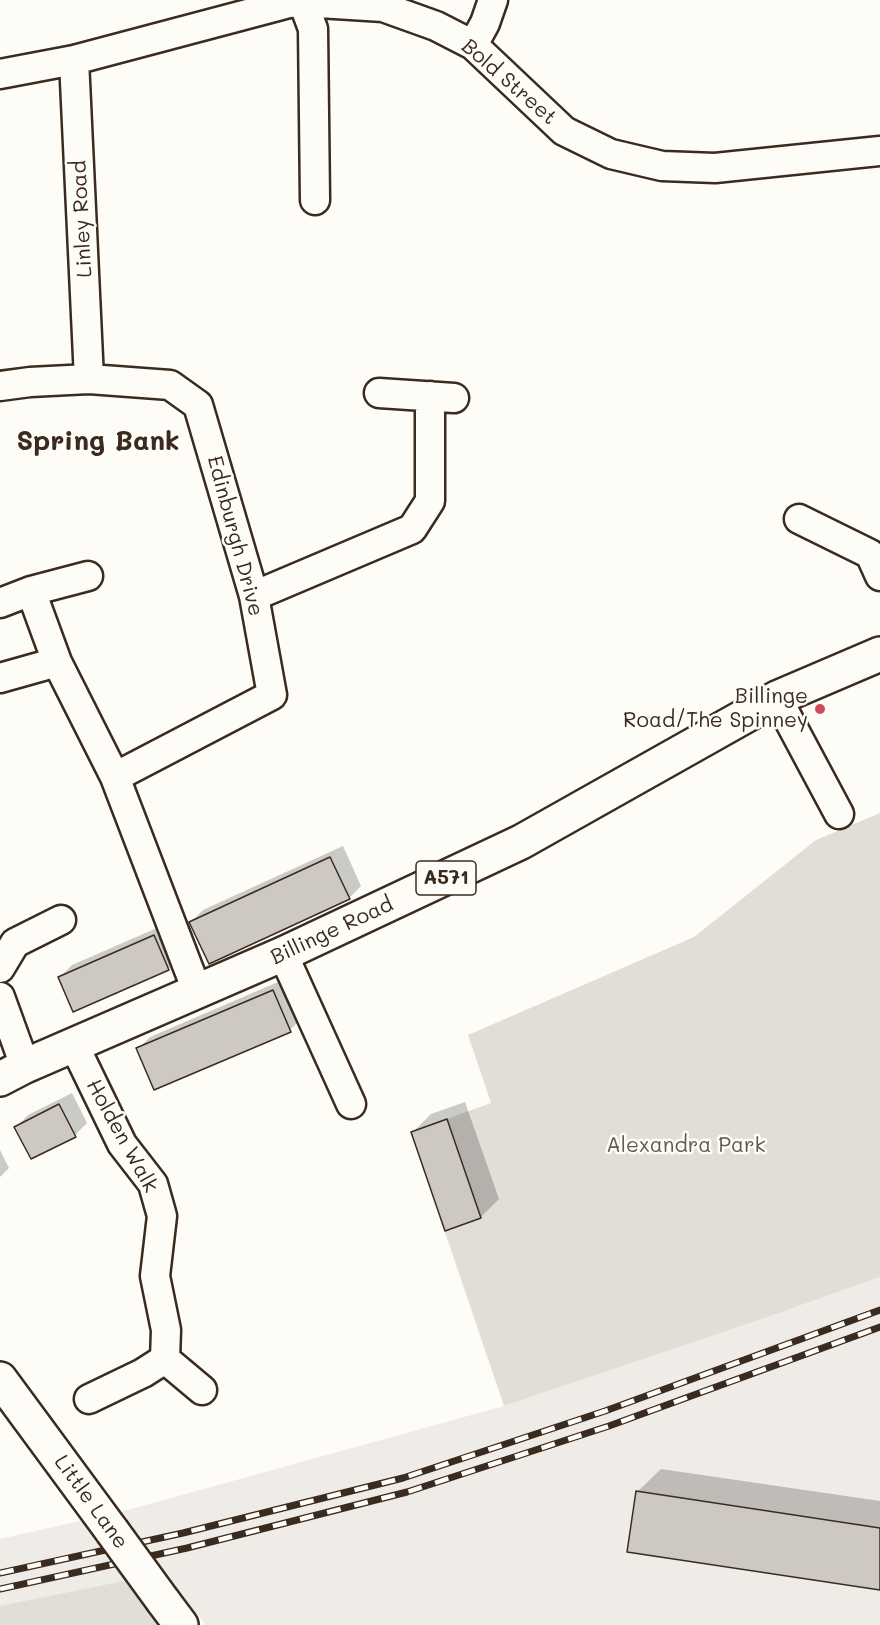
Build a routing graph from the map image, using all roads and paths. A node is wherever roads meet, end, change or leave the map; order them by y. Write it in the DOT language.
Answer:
graph roads {
  1 [pos="493,0"];
  2 [pos="293,2"];
  3 [pos="473,45"];
  4 [pos="74,60"];
  5 [pos="0,74"];
  6 [pos="880,151"];
  7 [pos="315,200"];
  8 [pos="89,379"];
  9 [pos="0,386"];
  10 [pos="379,393"];
  11 [pos="799,519"];
  12 [pos="88,576"];
  13 [pos="880,576"];
  14 [pos="31,591"];
  15 [pos="254,596"];
  16 [pos="0,603"];
  17 [pos="880,654"];
  18 [pos="57,662"];
  19 [pos="0,678"];
  20 [pos="777,698"];
  21 [pos="115,777"];
  22 [pos="839,814"];
  23 [pos="61,920"];
  24 [pos="283,954"];
  25 [pos="0,968"];
  26 [pos="197,991"];
  27 [pos="0,997"];
  28 [pos="74,1046"];
  29 [pos="12,1072"];
  30 [pos="351,1104"];
  31 [pos="165,1359"];
  32 [pos="1,1383"];
  33 [pos="202,1390"];
  34 [pos="89,1399"];
  35 [pos="172,1613"];
  1 -- 3 [label="street"];
  2 -- 3 [label="street, Bold Street"];
  2 -- 4 [label="street, Bold Street"];
  2 -- 7 [label="street"];
  3 -- 6 [label="street, Bold Street"];
  4 -- 5 [label="street, Bold Street"];
  4 -- 8 [label="street, Linley Road"];
  8 -- 9 [label="street, Edinburgh Drive"];
  8 -- 15 [label="street, Edinburgh Drive"];
  10 -- 15 [label="street"];
  11 -- 13 [label="street"];
  12 -- 14 [label="street"];
  14 -- 16 [label="street"];
  14 -- 18 [label="street"];
  15 -- 21 [label="street, Edinburgh Drive"];
  17 -- 20 [label="main road, Billinge Road / A571"];
  18 -- 19 [label="street"];
  18 -- 21 [label="street"];
  20 -- 22 [label="street"];
  20 -- 24 [label="main road, Billinge Road / A571"];
  21 -- 26 [label="street"];
  23 -- 25 [label="street"];
  24 -- 26 [label="main road, Billinge Road / A571"];
  24 -- 30 [label="street"];
  26 -- 28 [label="main road, Billinge Road / A571"];
  27 -- 29 [label="street"];
  28 -- 29 [label="main road, Billinge Road / A571"];
  28 -- 31 [label="street, Holden Walk"];
  31 -- 33 [label="street"];
  31 -- 34 [label="street"];
  32 -- 35 [label="main road, Little Lane, bridge"];
}
